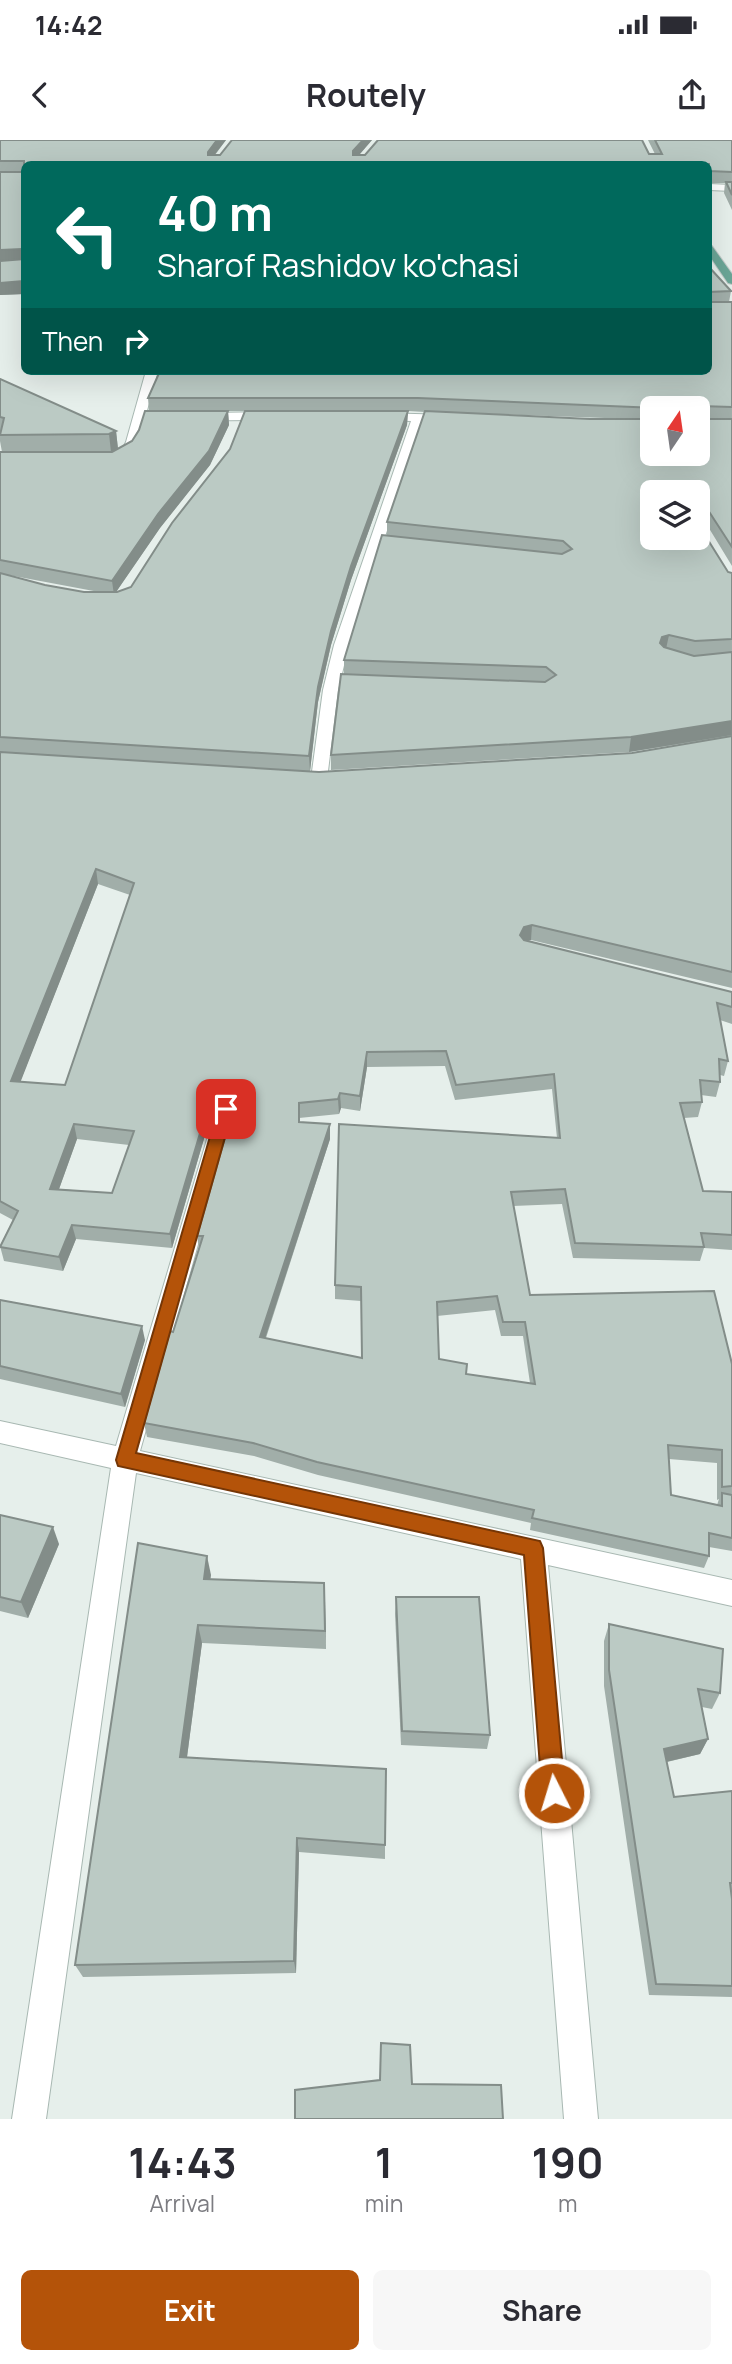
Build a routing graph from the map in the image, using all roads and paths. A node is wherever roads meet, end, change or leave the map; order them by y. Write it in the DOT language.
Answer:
graph roads {
  1 [pos="712,187"];
  2 [pos="732,188"];
  3 [pos="712,251"];
  4 [pos="732,281"];
  5 [pos="151,375"];
  6 [pos="280,416"];
  7 [pos="363,417"];
  8 [pos="139,418"];
  9 [pos="418,418"];
  10 [pos="470,420"];
  11 [pos="100,459"];
  12 [pos="319,778"];
  13 [pos="226,1109"];
  14 [pos="0,1432"];
  15 [pos="125,1460"];
  16 [pos="533,1548"];
  17 [pos="732,1593"];
  18 [pos="29,2119"];
  19 [pos="581,2119"];
  1 -- 2 [label="street"];
  3 -- 4 [label="main road"];
  5 -- 8 [label="street"];
  6 -- 8 [label="street"];
  7 -- 9 [label="street"];
  8 -- 11 [label="street"];
  9 -- 10 [label="street"];
  9 -- 12 [label="street"];
  13 -- 15 [label="street"];
  14 -- 15 [label="street"];
  15 -- 16 [label="street"];
  15 -- 18 [label="street"];
  16 -- 17 [label="street"];
  16 -- 19 [label="street"];
}
